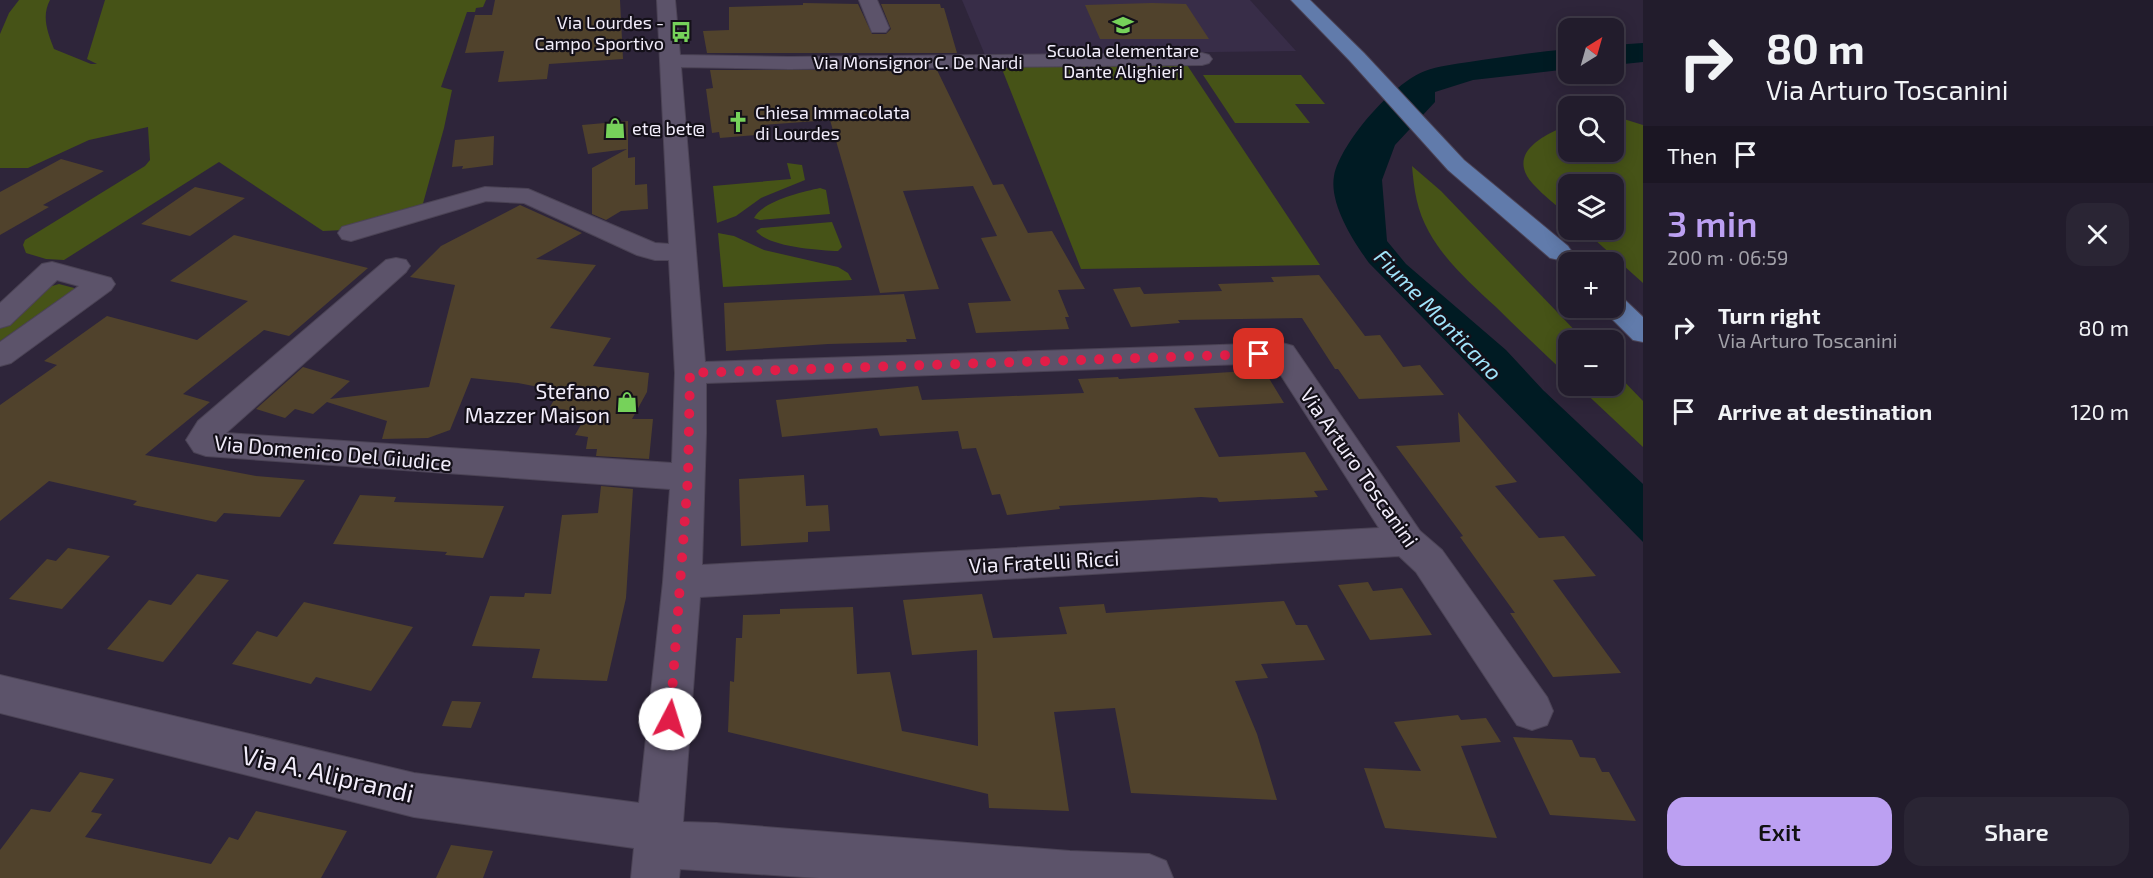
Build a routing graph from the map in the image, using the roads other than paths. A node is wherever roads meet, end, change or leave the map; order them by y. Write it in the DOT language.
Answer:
graph roads {
  1 [pos="666,0"];
  2 [pos="868,0"];
  3 [pos="1300,0"];
  4 [pos="879,28"];
  5 [pos="670,60"];
  6 [pos="1202,60"];
  7 [pos="351,233"];
  8 [pos="684,252"];
  9 [pos="1559,252"];
  10 [pos="396,266"];
  11 [pos="1624,315"];
  12 [pos="0,319"];
  13 [pos="1643,333"];
  14 [pos="0,356"];
  15 [pos="690,373"];
  16 [pos="688,477"];
  17 [pos="1407,541"];
  18 [pos="682,582"];
  19 [pos="0,694"];
  20 [pos="1532,711"];
  21 [pos="658,852"];
  22 [pos="1149,878"];
  1 -- 5 [label="street"];
  2 -- 4 [label="street"];
  3 -- 9 [label="main road"];
  5 -- 6 [label="street, Via Monsignor C. De Nardi"];
  5 -- 8 [label="street"];
  7 -- 8 [label="street"];
  8 -- 15 [label="street"];
  10 -- 16 [label="street, Via Domenico Del Giudice"];
  11 -- 13 [label="main road"];
  12 -- 14 [label="street"];
  15 -- 16 [label="street"];
  15 -- 17 [label="street, Via Arturo Toscanini"];
  16 -- 18 [label="street"];
  17 -- 18 [label="street, Via Fratelli Ricci"];
  17 -- 20 [label="street, Via Arturo Toscanini"];
  18 -- 21 [label="street"];
  19 -- 21 [label="street, Via A. Aliprandi"];
  21 -- 22 [label="street, Via A. Aliprandi"];
}
